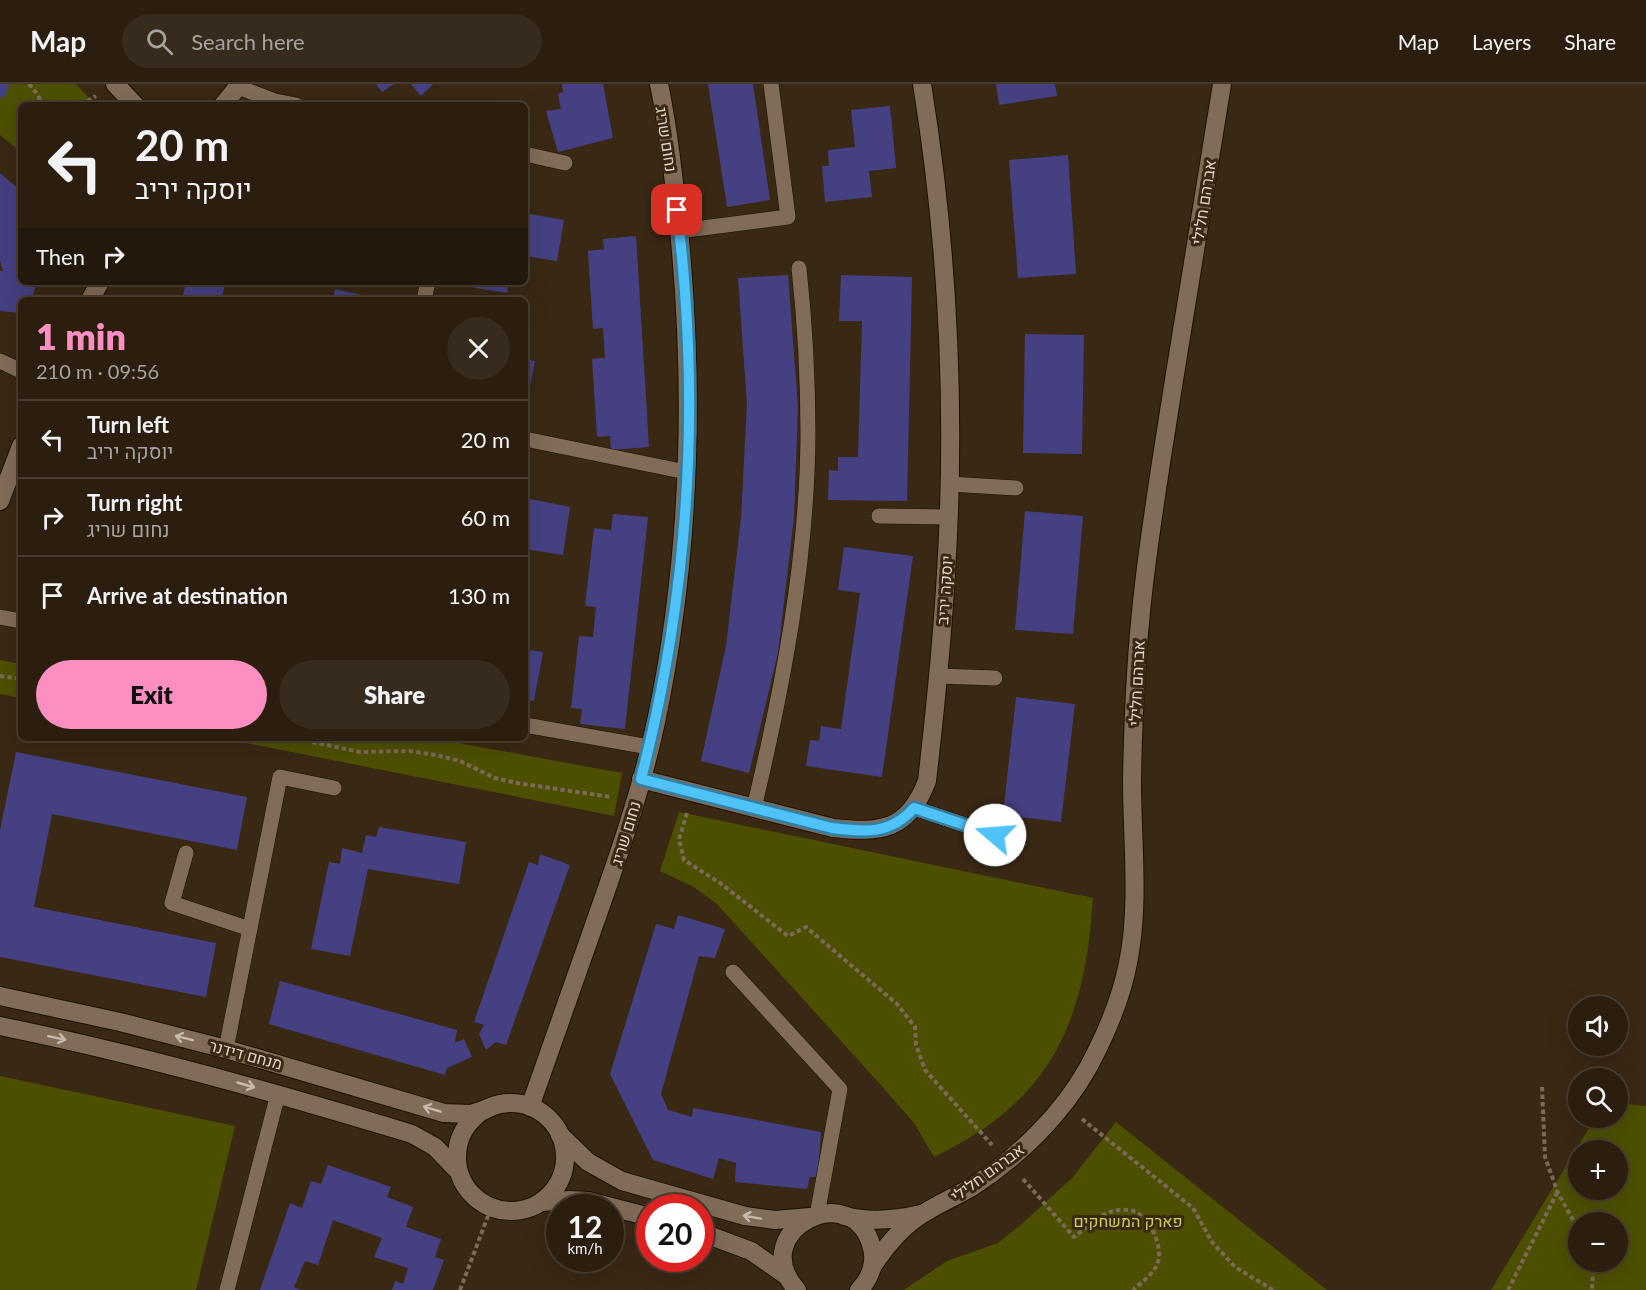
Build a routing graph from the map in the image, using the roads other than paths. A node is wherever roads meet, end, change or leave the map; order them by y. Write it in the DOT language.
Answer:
graph roads {
  1 [pos="116,84"];
  2 [pos="659,84"];
  3 [pos="771,84"];
  4 [pos="922,84"];
  5 [pos="1222,84"];
  6 [pos="239,86"];
  7 [pos="132,102"];
  8 [pos="226,102"];
  9 [pos="280,102"];
  10 [pos="528,155"];
  11 [pos="565,163"];
  12 [pos="679,231"];
  13 [pos="799,268"];
  14 [pos="0,361"];
  15 [pos="18,370"];
  16 [pos="528,440"];
  17 [pos="18,454"];
  18 [pos="686,472"];
  19 [pos="949,484"];
  20 [pos="1016,488"];
  21 [pos="0,501"];
  22 [pos="879,516"];
  23 [pos="948,517"];
  24 [pos="0,617"];
  25 [pos="18,620"];
  26 [pos="939,676"];
  27 [pos="995,678"];
  28 [pos="528,726"];
  29 [pos="650,747"];
  30 [pos="641,779"];
  31 [pos="334,788"];
  32 [pos="754,808"];
  33 [pos="914,808"];
  34 [pos="995,835"];
  35 [pos="186,853"];
  36 [pos="250,929"];
  37 [pos="733,972"];
  38 [pos="0,996"];
  39 [pos="0,1028"];
  40 [pos="226,1049"];
  41 [pos="278,1094"];
  42 [pos="530,1107"];
  43 [pos="489,1108"];
  44 [pos="560,1135"];
  45 [pos="458,1171"];
  46 [pos="540,1202"];
  47 [pos="933,1208"];
  48 [pos="636,1214"];
  49 [pos="814,1216"];
  50 [pos="844,1216"];
  51 [pos="714,1237"];
  52 [pos="872,1267"];
  53 [pos="794,1286"];
  54 [pos="861,1289"];
  55 [pos="227,1290"];
  1 -- 7 [label="street"];
  2 -- 12 [label="street, נחום שריג"];
  3 -- 12 [label="lane"];
  4 -- 19 [label="street, יוסקה יריב"];
  5 -- 47 [label="street, אברהם חלילי"];
  6 -- 8 [label="street"];
  6 -- 9 [label="lane"];
  10 -- 11 [label="lane"];
  12 -- 18 [label="street, נחום שריג"];
  13 -- 32 [label="lane"];
  14 -- 15 [label="lane"];
  16 -- 18 [label="lane"];
  17 -- 21 [label="street"];
  18 -- 29 [label="street, נחום שריג"];
  19 -- 20 [label="lane"];
  19 -- 23 [label="street, יוסקה יריב"];
  22 -- 23 [label="lane"];
  23 -- 26 [label="street, יוסקה יריב"];
  24 -- 25 [label="lane"];
  26 -- 27 [label="lane"];
  26 -- 33 [label="street, יוסקה יריב"];
  28 -- 29 [label="lane"];
  29 -- 30 [label="street, נחום שריג"];
  30 -- 32 [label="street, יוסקה יריב"];
  30 -- 42 [label="street, נחום שריג"];
  31 -- 36 [label="lane"];
  32 -- 33 [label="street, יוסקה יריב"];
  33 -- 34 [label="lane"];
  35 -- 36 [label="lane"];
  36 -- 40 [label="lane"];
  37 -- 49 [label="lane"];
  40 -- 38 [label="street, מנחם דידנר, one-way"];
  39 -- 41 [label="street, מנחם דידנר, one-way"];
  43 -- 40 [label="street, מנחם דידנר, one-way"];
  41 -- 45 [label="street, מנחם דידנר"];
  41 -- 55 [label="lane"];
  42 -- 43 [label="street"];
  42 -- 44 [label="street"];
  43 -- 45 [label="street"];
  44 -- 46 [label="street"];
  49 -- 44 [label="street, one-way"];
  45 -- 46 [label="street"];
  46 -- 48 [label="street"];
  47 -- 50 [label="street, אברהם חלילי"];
  47 -- 52 [label="street, אברהם חלילי"];
  49 -- 50 [label="street, אברהם חלילי"];
  49 -- 53 [label="street"];
  50 -- 52 [label="street"];
  51 -- 53 [label="street"];
  52 -- 54 [label="street, אברהם חלילי"];
}
